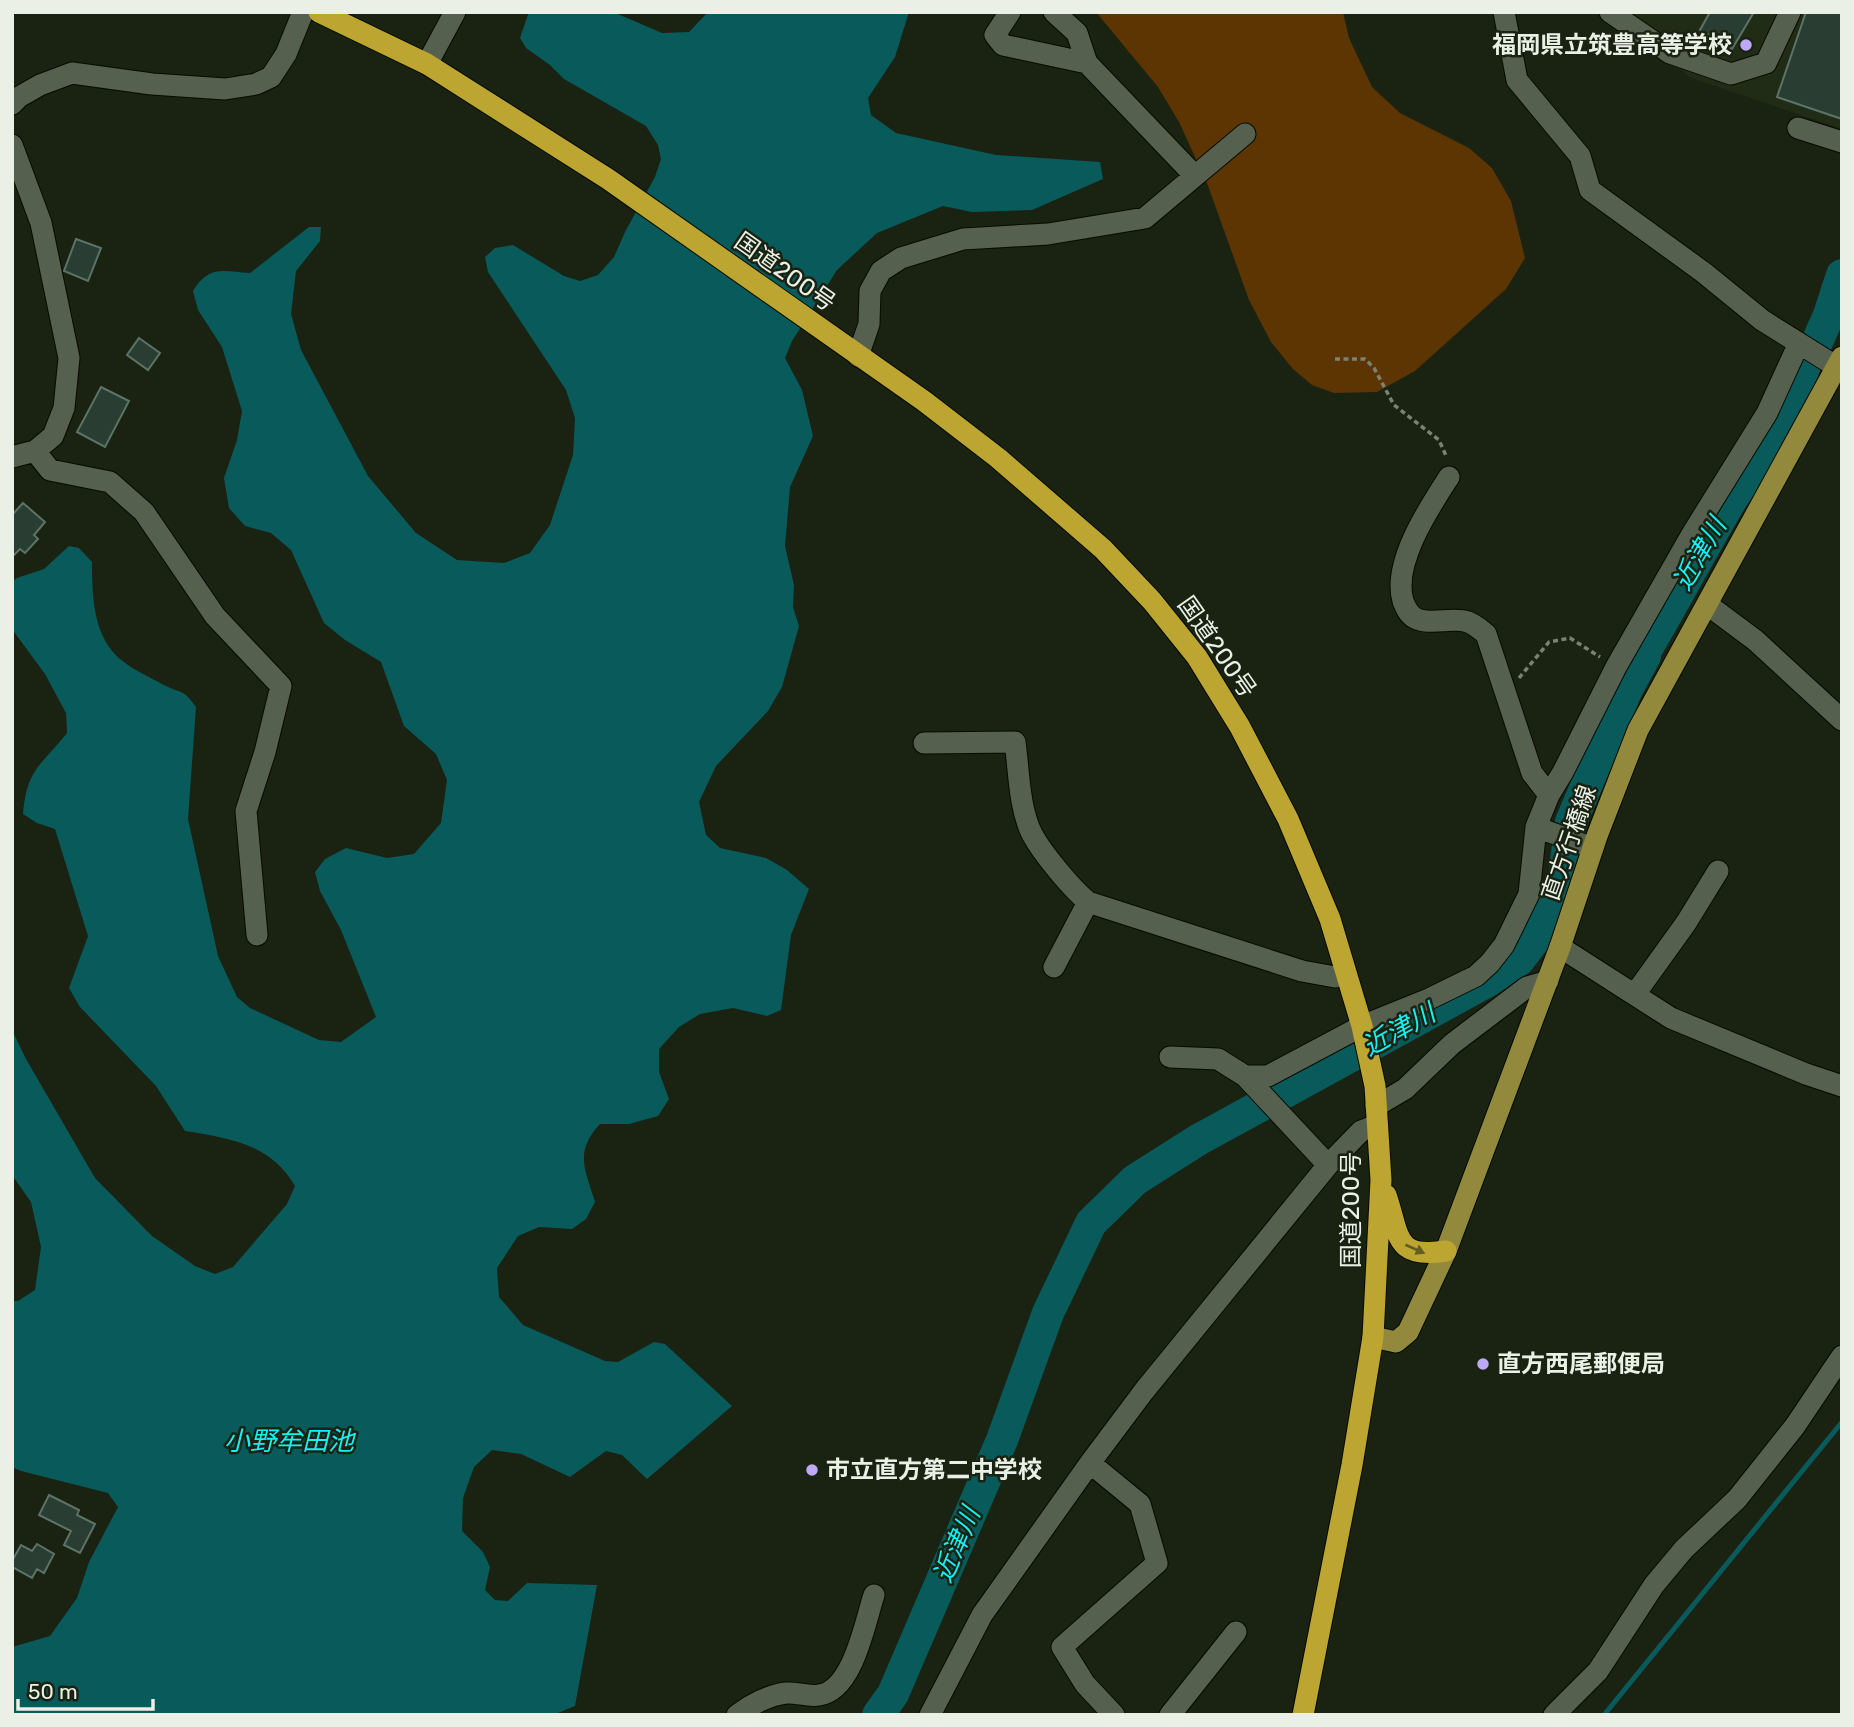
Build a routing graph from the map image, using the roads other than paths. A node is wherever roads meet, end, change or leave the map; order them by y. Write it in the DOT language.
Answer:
graph roads {
  1 [pos="303,12"];
  2 [pos="319,12"];
  3 [pos="455,12"];
  4 [pos="1010,12"];
  5 [pos="1054,12"];
  6 [pos="1503,12"];
  7 [pos="1610,12"];
  8 [pos="1790,12"];
  9 [pos="1087,63"];
  10 [pos="427,64"];
  11 [pos="12,104"];
  12 [pos="1798,128"];
  13 [pos="1245,134"];
  14 [pos="1842,142"];
  15 [pos="12,145"];
  16 [pos="1195,176"];
  17 [pos="1799,343"];
  18 [pos="850,351"];
  19 [pos="1838,363"];
  20 [pos="35,451"];
  21 [pos="12,457"];
  22 [pos="1449,477"];
  23 [pos="1708,605"];
  24 [pos="1842,720"];
  25 [pos="923,743"];
  26 [pos="1549,795"];
  27 [pos="1540,829"];
  28 [pos="1587,846"];
  29 [pos="1717,871"];
  30 [pos="1088,902"];
  31 [pos="257,935"];
  32 [pos="1560,947"];
  33 [pos="1054,967"];
  34 [pos="1345,971"];
  35 [pos="1548,981"];
  36 [pos="1634,994"];
  37 [pos="1362,1026"];
  38 [pos="1170,1057"];
  39 [pos="1251,1081"];
  40 [pos="1842,1086"];
  41 [pos="1376,1106"];
  42 [pos="1328,1165"];
  43 [pos="1381,1180"];
  44 [pos="1446,1251"];
  45 [pos="1373,1337"];
  46 [pos="1842,1356"];
  47 [pos="1090,1463"];
  48 [pos="874,1595"];
  49 [pos="1236,1632"];
  50 [pos="1180,1711"];
  51 [pos="933,1713"];
  52 [pos="737,1715"];
  53 [pos="1114,1715"];
  54 [pos="1303,1715"];
  55 [pos="1554,1715"];
  1 -- 11 [label="street"];
  2 -- 10 [label="highway, 国道200号"];
  3 -- 10 [label="street"];
  4 -- 9 [label="street"];
  5 -- 9 [label="street"];
  6 -- 17 [label="street"];
  7 -- 8 [label="street"];
  9 -- 16 [label="street"];
  10 -- 18 [label="highway, 国道200号"];
  12 -- 14 [label="street"];
  13 -- 16 [label="street"];
  15 -- 20 [label="street"];
  16 -- 18 [label="street"];
  17 -- 19 [label="street"];
  17 -- 26 [label="street"];
  18 -- 34 [label="highway, 国道200号"];
  19 -- 23 [label="main road, 直方行橋線"];
  20 -- 21 [label="street"];
  20 -- 31 [label="street"];
  22 -- 26 [label="street"];
  23 -- 24 [label="street"];
  23 -- 28 [label="main road, 直方行橋線"];
  25 -- 30 [label="street"];
  26 -- 27 [label="street"];
  27 -- 28 [label="street"];
  27 -- 37 [label="street"];
  28 -- 32 [label="main road, 直方行橋線"];
  29 -- 36 [label="street"];
  30 -- 33 [label="street"];
  30 -- 34 [label="street"];
  32 -- 35 [label="main road, 直方行橋線"];
  32 -- 36 [label="street"];
  34 -- 37 [label="highway, 国道200号"];
  35 -- 41 [label="street"];
  35 -- 44 [label="main road, 直方行橋線"];
  36 -- 40 [label="street"];
  37 -- 39 [label="street"];
  37 -- 41 [label="highway, 国道200号"];
  38 -- 39 [label="street"];
  39 -- 42 [label="street"];
  41 -- 42 [label="street"];
  41 -- 43 [label="highway, 国道200号"];
  42 -- 47 [label="street"];
  43 -- 44 [label="highway, one-way"];
  43 -- 45 [label="highway, 国道200号"];
  44 -- 45 [label="main road, 直方行橋線"];
  45 -- 54 [label="highway, 国道200号"];
  46 -- 55 [label="street"];
  47 -- 51 [label="street"];
  47 -- 53 [label="street"];
  48 -- 52 [label="street"];
  49 -- 50 [label="street"];
}
